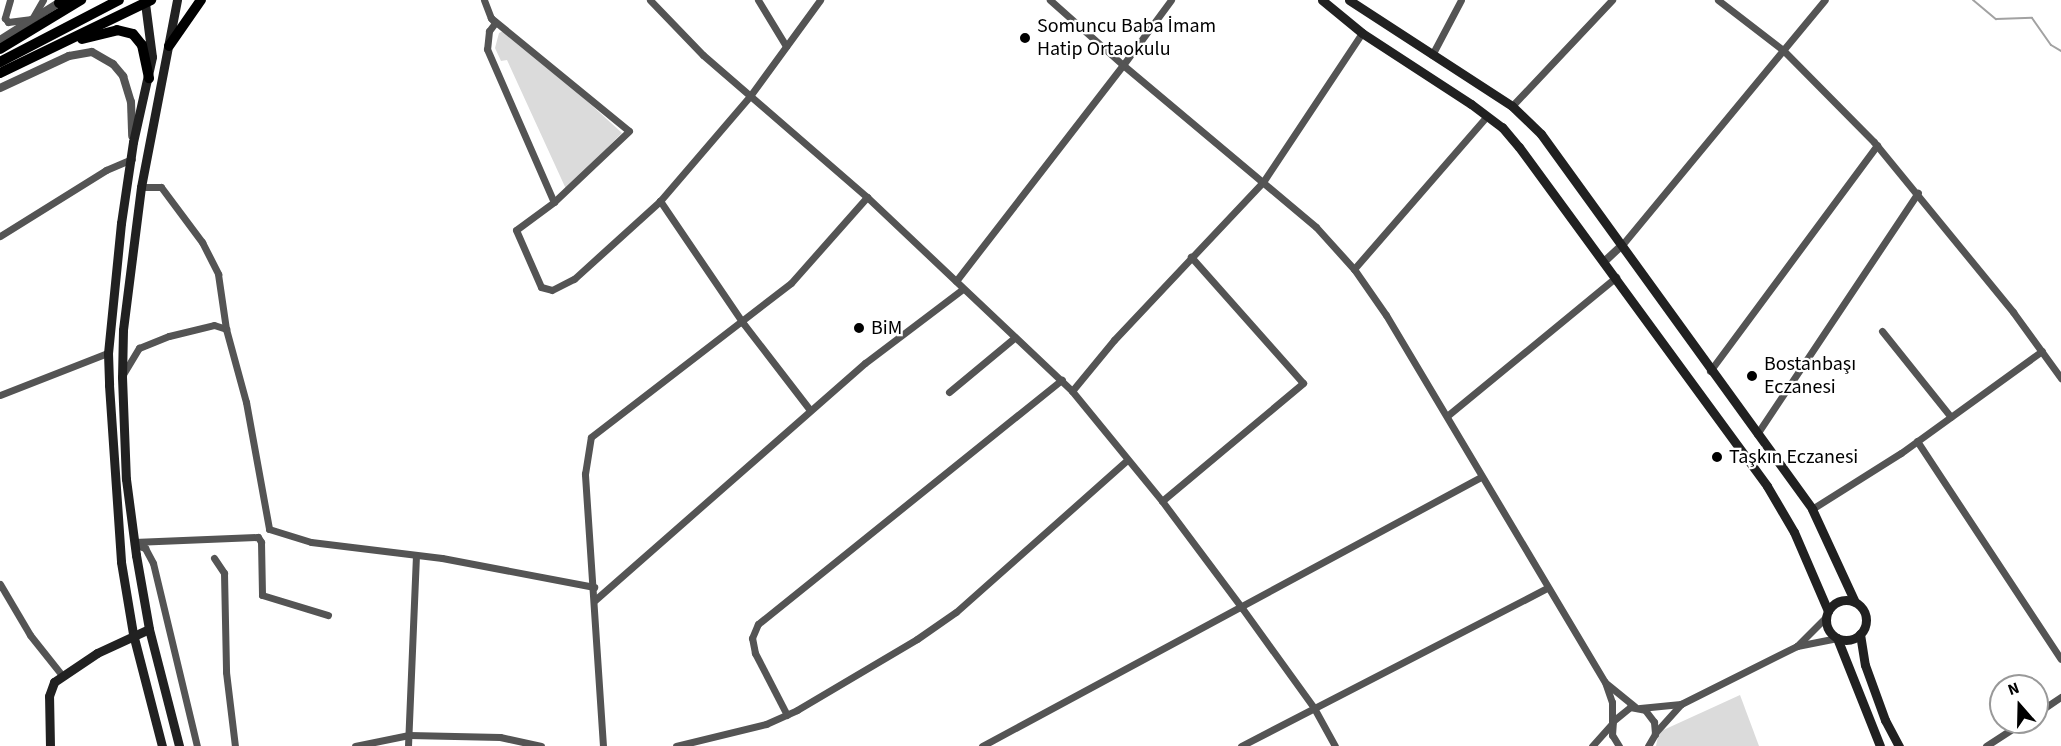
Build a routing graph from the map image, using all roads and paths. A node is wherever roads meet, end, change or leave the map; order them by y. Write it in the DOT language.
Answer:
graph roads {
  1 [pos="10,0"];
  2 [pos="43,0"];
  3 [pos="81,0"];
  4 [pos="119,0"];
  5 [pos="177,0"];
  6 [pos="201,0"];
  7 [pos="484,0"];
  8 [pos="650,0"];
  9 [pos="758,0"];
  10 [pos="820,0"];
  11 [pos="1050,0"];
  12 [pos="1172,0"];
  13 [pos="1349,0"];
  14 [pos="1461,0"];
  15 [pos="1612,0"];
  16 [pos="1718,0"];
  17 [pos="1825,0"];
  18 [pos="63,1"];
  19 [pos="147,1"];
  20 [pos="1326,1"];
  21 [pos="491,18"];
  22 [pos="32,19"];
  23 [pos="1362,33"];
  24 [pos="0,40"];
  25 [pos="61,44"];
  26 [pos="169,46"];
  27 [pos="786,46"];
  28 [pos="0,49"];
  29 [pos="1783,50"];
  30 [pos="1432,55"];
  31 [pos="0,62"];
  32 [pos="1123,65"];
  33 [pos="0,73"];
  34 [pos="149,78"];
  35 [pos="0,88"];
  36 [pos="750,96"];
  37 [pos="1512,106"];
  38 [pos="1487,116"];
  39 [pos="133,142"];
  40 [pos="1877,145"];
  41 [pos="132,159"];
  42 [pos="1263,182"];
  43 [pos="141,188"];
  44 [pos="1918,193"];
  45 [pos="867,197"];
  46 [pos="660,201"];
  47 [pos="554,202"];
  48 [pos="0,236"];
  49 [pos="1622,245"];
  50 [pos="1191,257"];
  51 [pos="1605,261"];
  52 [pos="1354,269"];
  53 [pos="1616,277"];
  54 [pos="956,282"];
  55 [pos="963,289"];
  56 [pos="743,323"];
  57 [pos="226,330"];
  58 [pos="1882,331"];
  59 [pos="1014,338"];
  60 [pos="2042,351"];
  61 [pos="108,353"];
  62 [pos="1710,371"];
  63 [pos="122,377"];
  64 [pos="2061,378"];
  65 [pos="1062,380"];
  66 [pos="1072,390"];
  67 [pos="949,392"];
  68 [pos="0,395"];
  69 [pos="810,410"];
  70 [pos="1447,416"];
  71 [pos="1951,417"];
  72 [pos="1757,434"];
  73 [pos="1917,441"];
  74 [pos="1127,460"];
  75 [pos="1481,477"];
  76 [pos="1162,501"];
  77 [pos="1812,509"];
  78 [pos="134,543"];
  79 [pos="416,556"];
  80 [pos="214,558"];
  81 [pos="0,584"];
  82 [pos="594,587"];
  83 [pos="1547,588"];
  84 [pos="595,600"];
  85 [pos="1856,602"];
  86 [pos="1242,609"];
  87 [pos="1827,614"];
  88 [pos="328,615"];
  89 [pos="149,629"];
  90 [pos="133,634"];
  91 [pos="1860,634"];
  92 [pos="1837,638"];
  93 [pos="1797,646"];
  94 [pos="2061,660"];
  95 [pos="61,674"];
  96 [pos="1605,682"];
  97 [pos="1681,704"];
  98 [pos="1314,708"];
  99 [pos="1638,708"];
  100 [pos="787,715"];
  101 [pos="1612,723"];
  102 [pos="1655,733"];
  103 [pos="2004,734"];
  104 [pos="409,735"];
  105 [pos="1650,745"];
  106 [pos="50,746"];
  107 [pos="162,746"];
  108 [pos="179,746"];
  109 [pos="197,746"];
  110 [pos="235,746"];
  111 [pos="355,746"];
  112 [pos="408,746"];
  113 [pos="541,746"];
  114 [pos="603,746"];
  115 [pos="676,746"];
  116 [pos="982,746"];
  117 [pos="1241,746"];
  118 [pos="1335,746"];
  119 [pos="1592,746"];
  120 [pos="1619,746"];
  121 [pos="1880,746"];
  122 [pos="1899,746"];
  123 [pos="1986,746"];
  1 -- 22 [label="street"];
  2 -- 22 [label="street"];
  3 -- 28 [label="highway"];
  4 -- 31 [label="highway"];
  5 -- 26 [label="main road"];
  6 -- 26 [label="highway"];
  7 -- 21 [label="street"];
  8 -- 36 [label="street"];
  9 -- 27 [label="street"];
  10 -- 27 [label="street"];
  11 -- 32 [label="street"];
  12 -- 32 [label="street"];
  13 -- 30 [label="main road"];
  14 -- 30 [label="street"];
  15 -- 37 [label="street"];
  16 -- 29 [label="street"];
  17 -- 29 [label="street"];
  18 -- 22 [label="street"];
  19 -- 25 [label="highway"];
  19 -- 34 [label="main road"];
  20 -- 23 [label="main road"];
  21 -- 47 [label="street"];
  21 -- 47 [label="street"];
  22 -- 24 [label="street"];
  23 -- 38 [label="main road"];
  23 -- 42 [label="street"];
  25 -- 33 [label="highway"];
  25 -- 34 [label="highway"];
  26 -- 43 [label="main road"];
  27 -- 36 [label="street"];
  29 -- 40 [label="street"];
  29 -- 49 [label="street"];
  30 -- 37 [label="main road"];
  32 -- 42 [label="street"];
  32 -- 54 [label="street"];
  34 -- 39 [label="main road"];
  35 -- 39 [label="street"];
  36 -- 45 [label="street"];
  36 -- 46 [label="street"];
  37 -- 49 [label="main road"];
  38 -- 51 [label="main road"];
  38 -- 52 [label="street"];
  39 -- 41 [label="main road"];
  40 -- 44 [label="street"];
  40 -- 62 [label="street"];
  41 -- 48 [label="street"];
  41 -- 61 [label="main road"];
  42 -- 50 [label="street"];
  42 -- 52 [label="street"];
  43 -- 57 [label="street"];
  43 -- 63 [label="main road"];
  44 -- 60 [label="street"];
  44 -- 72 [label="street"];
  45 -- 54 [label="street"];
  45 -- 56 [label="street"];
  46 -- 47 [label="street"];
  46 -- 56 [label="street"];
  49 -- 51 [label="street"];
  49 -- 62 [label="main road"];
  50 -- 66 [label="street"];
  50 -- 76 [label="street"];
  51 -- 53 [label="main road"];
  52 -- 70 [label="street"];
  53 -- 70 [label="street"];
  53 -- 87 [label="main road"];
  54 -- 55 [label="street"];
  55 -- 59 [label="street"];
  55 -- 69 [label="street"];
  56 -- 69 [label="street"];
  56 -- 82 [label="street"];
  57 -- 63 [label="street"];
  57 -- 79 [label="street"];
  58 -- 71 [label="street"];
  59 -- 65 [label="street"];
  59 -- 67 [label="street"];
  60 -- 64 [label="street"];
  60 -- 71 [label="street"];
  61 -- 68 [label="street"];
  61 -- 90 [label="main road"];
  62 -- 72 [label="main road"];
  63 -- 78 [label="main road"];
  65 -- 66 [label="street"];
  65 -- 100 [label="street"];
  66 -- 74 [label="street"];
  69 -- 84 [label="street"];
  70 -- 75 [label="street"];
  71 -- 73 [label="street"];
  72 -- 77 [label="main road"];
  73 -- 77 [label="street"];
  73 -- 94 [label="street"];
  74 -- 76 [label="street"];
  74 -- 100 [label="street"];
  75 -- 83 [label="street"];
  75 -- 86 [label="street"];
  76 -- 86 [label="street"];
  77 -- 85 [label="main road"];
  78 -- 88 [label="street"];
  78 -- 89 [label="main road"];
  78 -- 109 [label="street"];
  79 -- 82 [label="street"];
  79 -- 104 [label="street"];
  80 -- 110 [label="street"];
  81 -- 95 [label="street"];
  82 -- 84 [label="street"];
  83 -- 96 [label="street"];
  83 -- 98 [label="street"];
  84 -- 114 [label="street"];
  85 -- 87 [label="main road"];
  85 -- 91 [label="main road"];
  86 -- 98 [label="street"];
  86 -- 116 [label="street"];
  87 -- 92 [label="main road"];
  87 -- 93 [label="street"];
  89 -- 90 [label="main road"];
  89 -- 108 [label="main road"];
  90 -- 95 [label="main road"];
  90 -- 107 [label="main road"];
  91 -- 92 [label="main road"];
  91 -- 122 [label="main road"];
  92 -- 93 [label="street"];
  92 -- 121 [label="main road"];
  93 -- 97 [label="street"];
  95 -- 106 [label="main road"];
  96 -- 99 [label="street"];
  96 -- 101 [label="street"];
  97 -- 99 [label="street"];
  97 -- 102 [label="street"];
  98 -- 117 [label="street"];
  98 -- 118 [label="street"];
  99 -- 101 [label="street"];
  99 -- 102 [label="street"];
  100 -- 115 [label="street"];
  101 -- 119 [label="street"];
  101 -- 120 [label="street"];
  102 -- 105 [label="street"];
  103 -- 123 [label="street"];
  104 -- 111 [label="street"];
  104 -- 112 [label="street"];
  104 -- 113 [label="street"];
}
